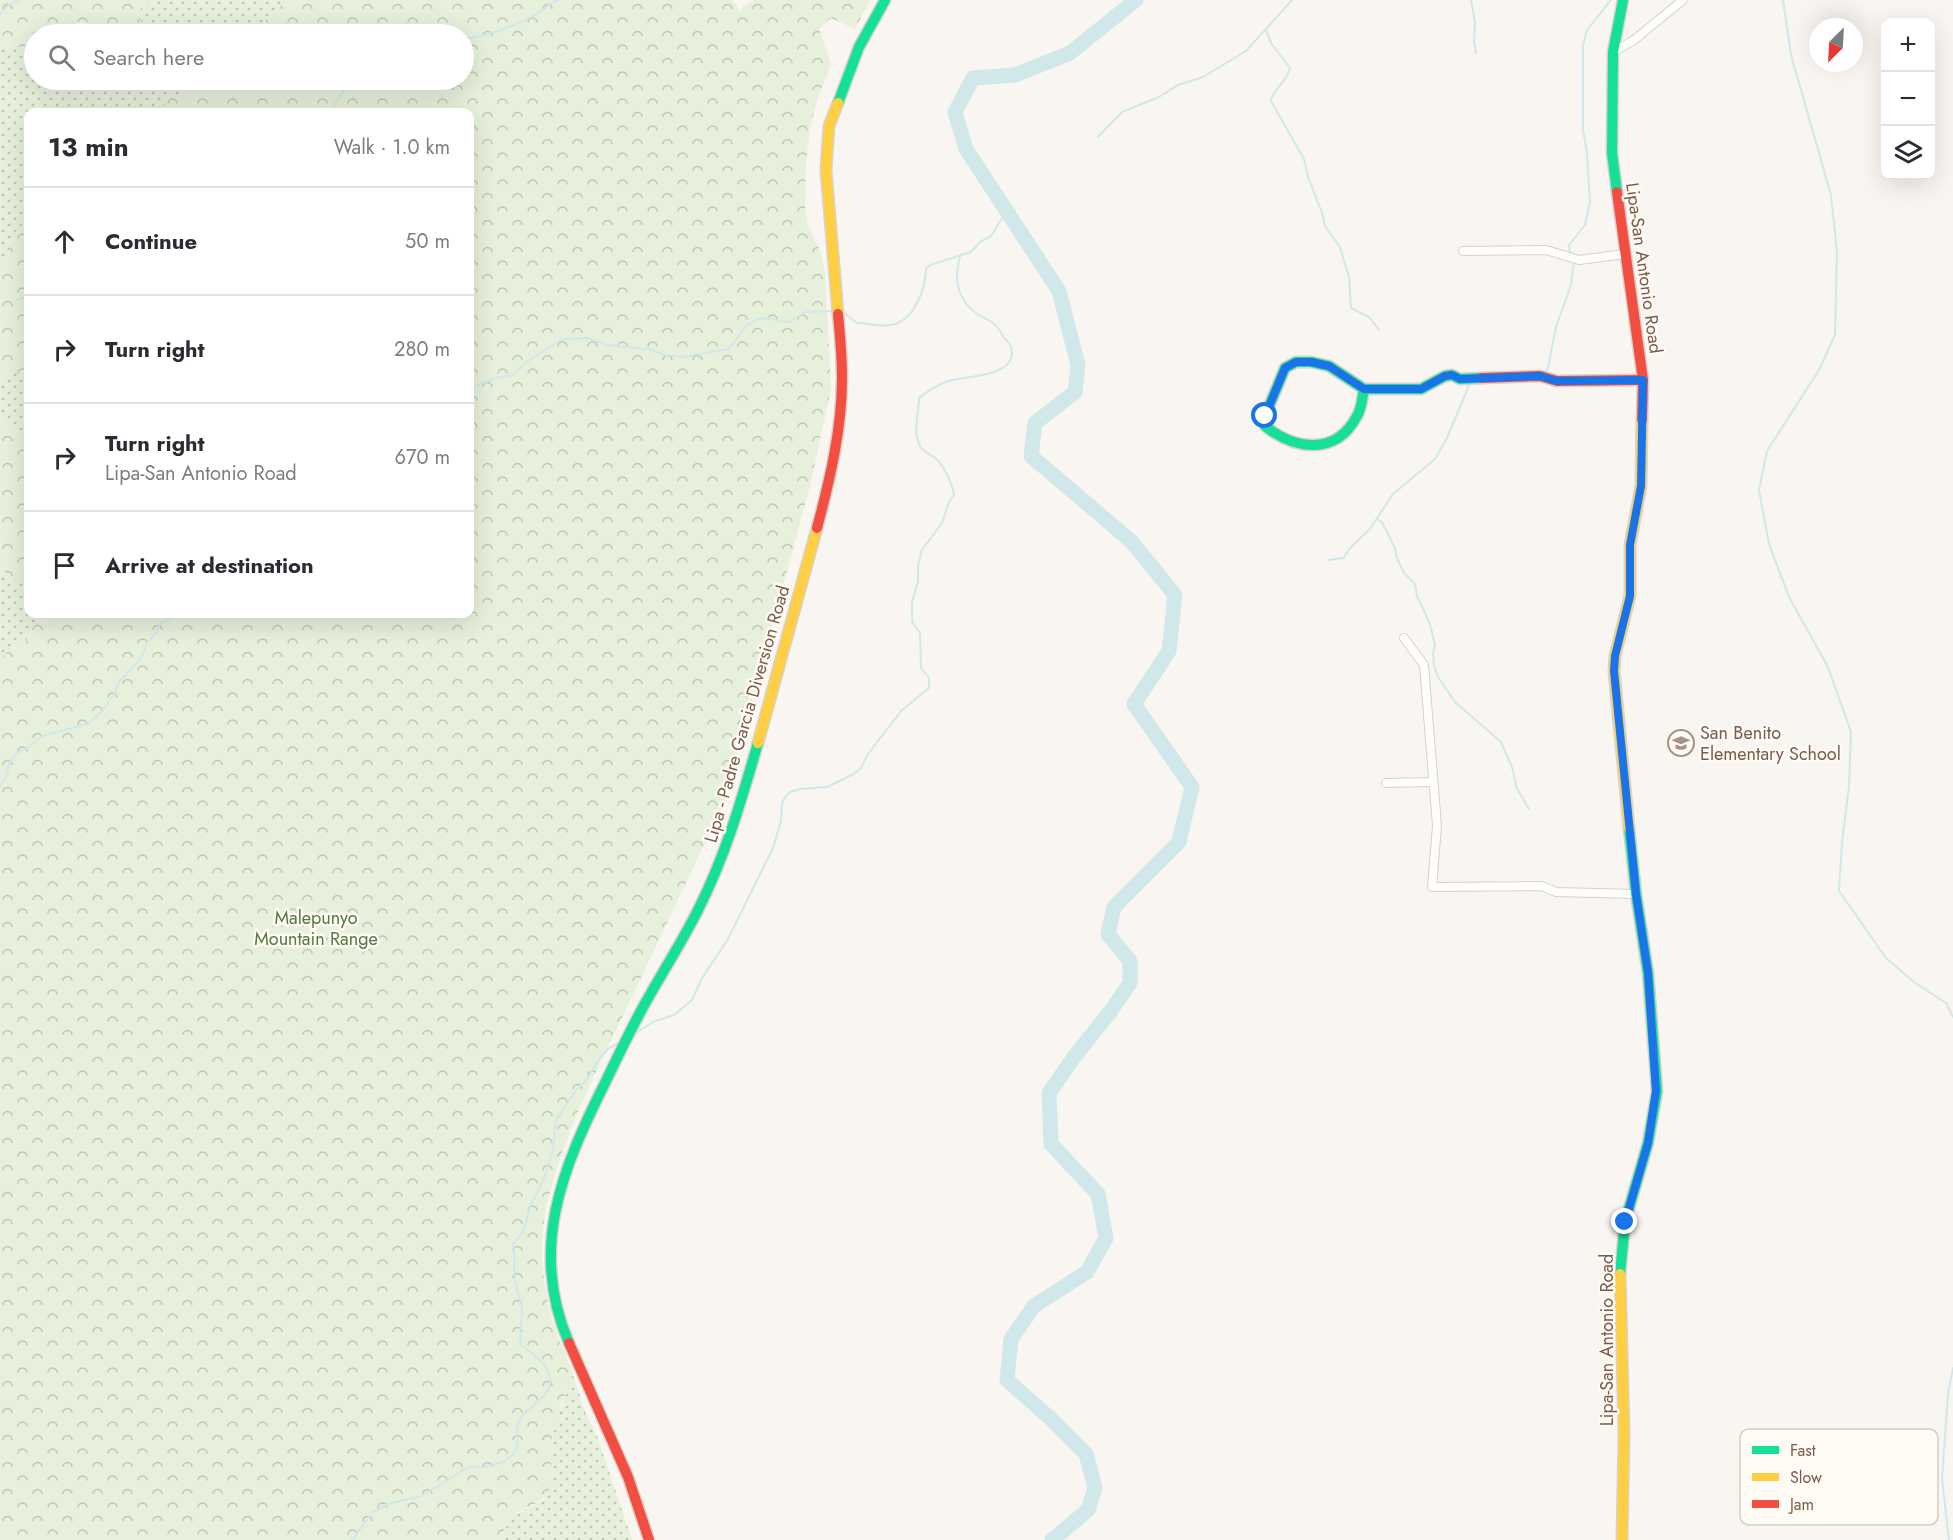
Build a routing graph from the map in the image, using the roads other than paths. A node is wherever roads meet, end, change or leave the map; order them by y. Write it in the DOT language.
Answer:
graph roads {
  1 [pos="885,0"];
  2 [pos="1623,0"];
  3 [pos="1683,0"];
  4 [pos="1613,52"];
  5 [pos="1463,251"];
  6 [pos="1625,254"];
  7 [pos="1643,380"];
  8 [pos="1364,389"];
  9 [pos="1404,638"];
  10 [pos="1433,782"];
  11 [pos="1386,783"];
  12 [pos="1636,894"];
  13 [pos="649,1540"];
  14 [pos="1623,1540"];
  1 -- 13 [label="main road, Lipa - Padre Garcia Diversion Road"];
  2 -- 4 [label="main road, Lipa-San Antonio Road"];
  3 -- 4 [label="street"];
  4 -- 6 [label="main road, Lipa-San Antonio Road"];
  5 -- 6 [label="street"];
  6 -- 7 [label="main road, Lipa-San Antonio Road"];
  7 -- 8 [label="main road"];
  7 -- 12 [label="main road, Lipa-San Antonio Road"];
  8 -- 8 [label="main road"];
  9 -- 10 [label="street"];
  10 -- 11 [label="street"];
  10 -- 12 [label="street"];
  12 -- 14 [label="main road, Lipa-San Antonio Road"];
}
